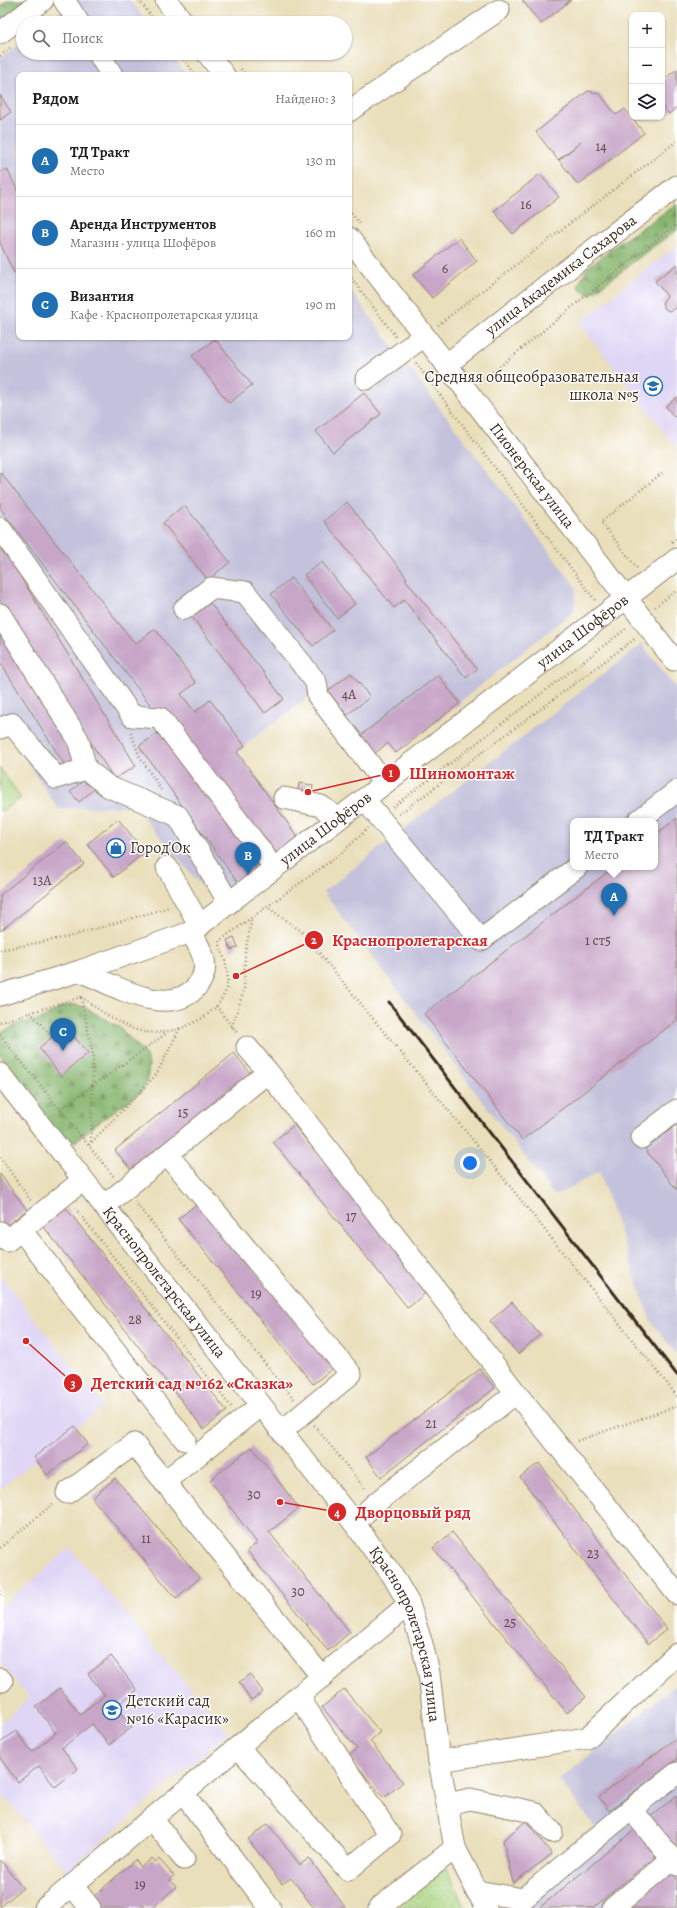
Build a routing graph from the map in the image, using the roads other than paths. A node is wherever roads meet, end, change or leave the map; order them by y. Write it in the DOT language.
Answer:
graph roads {
  1 [pos="43,0"];
  2 [pos="64,0"];
  3 [pos="166,0"];
  4 [pos="499,10"];
  5 [pos="22,16"];
  6 [pos="74,16"];
  7 [pos="179,16"];
  8 [pos="16,21"];
  9 [pos="0,33"];
  10 [pos="102,60"];
  11 [pos="212,60"];
  12 [pos="110,72"];
  13 [pos="222,72"];
  14 [pos="352,109"];
  15 [pos="677,186"];
  16 [pos="352,241"];
  17 [pos="431,331"];
  18 [pos="446,365"];
  19 [pos="366,379"];
  20 [pos="0,528"];
  21 [pos="677,559"];
  22 [pos="626,599"];
  23 [pos="184,609"];
  24 [pos="0,614"];
  25 [pos="677,657"];
  26 [pos="0,728"];
  27 [pos="86,769"];
  28 [pos="384,783"];
  29 [pos="677,791"];
  30 [pos="284,798"];
  31 [pos="364,799"];
  32 [pos="642,818"];
  33 [pos="337,820"];
  34 [pos="265,856"];
  35 [pos="167,867"];
  36 [pos="573,870"];
  37 [pos="229,903"];
  38 [pos="196,929"];
  39 [pos="80,971"];
  40 [pos="0,994"];
  41 [pos="247,1047"];
  42 [pos="268,1072"];
  43 [pos="0,1074"];
  44 [pos="677,1110"];
  45 [pos="641,1138"];
  46 [pos="168,1155"];
  47 [pos="83,1180"];
  48 [pos="104,1206"];
  49 [pos="21,1230"];
  50 [pos="0,1232"];
  51 [pos="516,1393"];
  52 [pos="261,1405"];
  53 [pos="282,1431"];
  54 [pos="185,1440"];
  55 [pos="164,1482"];
  56 [pos="67,1493"];
  57 [pos="354,1523"];
  58 [pos="677,1594"];
  59 [pos="409,1604"];
  60 [pos="677,1654"];
  61 [pos="322,1677"];
  62 [pos="298,1696"];
  63 [pos="238,1747"];
  64 [pos="439,1761"];
  65 [pos="677,1773"];
  66 [pos="183,1793"];
  67 [pos="448,1804"];
  68 [pos="631,1809"];
  69 [pos="152,1819"];
  70 [pos="552,1832"];
  71 [pos="455,1848"];
  72 [pos="184,1859"];
  73 [pos="675,1862"];
  74 [pos="72,1885"];
  75 [pos="481,1899"];
  76 [pos="45,1908"];
  77 [pos="90,1908"];
  78 [pos="270,1908"];
  79 [pos="379,1908"];
  80 [pos="613,1908"];
  1 -- 5 [label="street"];
  2 -- 6 [label="street"];
  3 -- 7 [label="street"];
  4 -- 14 [label="street"];
  8 -- 9 [label="street"];
  10 -- 12 [label="street"];
  11 -- 13 [label="street"];
  15 -- 18 [label="street, улица Академика Сахарова"];
  16 -- 17 [label="street, Пионерская улица"];
  17 -- 18 [label="street, Пионерская улица"];
  17 -- 19 [label="street"];
  18 -- 22 [label="street, Пионерская улица"];
  20 -- 34 [label="street"];
  21 -- 22 [label="street, улица Шофёров"];
  22 -- 25 [label="street, Пионерская улица"];
  22 -- 28 [label="street, улица Шофёров"];
  23 -- 28 [label="street"];
  24 -- 27 [label="street"];
  26 -- 27 [label="street"];
  27 -- 37 [label="street"];
  28 -- 31 [label="street, улица Шофёров"];
  29 -- 32 [label="street"];
  30 -- 33 [label="street"];
  31 -- 33 [label="street, улица Шофёров"];
  31 -- 36 [label="street"];
  33 -- 37 [label="street, улица Шофёров"];
  35 -- 38 [label="street"];
  37 -- 38 [label="street, улица Шофёров"];
  38 -- 39 [label="street, улица Шофёров"];
  38 -- 39 [label="street"];
  39 -- 40 [label="street, улица Шофёров"];
  41 -- 42 [label="street"];
  42 -- 46 [label="street"];
  42 -- 51 [label="street"];
  43 -- 47 [label="street, Краснопролетарская улица"];
  44 -- 45 [label="street"];
  46 -- 48 [label="street"];
  46 -- 53 [label="street"];
  47 -- 48 [label="street, Краснопролетарская улица"];
  47 -- 49 [label="street"];
  48 -- 52 [label="street, Краснопролетарская улица"];
  49 -- 50 [label="street"];
  49 -- 54 [label="street"];
  51 -- 57 [label="street"];
  51 -- 58 [label="street"];
  52 -- 53 [label="street, Краснопролетарская улица"];
  52 -- 55 [label="street"];
  53 -- 57 [label="street, Краснопролетарская улица"];
  55 -- 56 [label="street"];
  55 -- 61 [label="street"];
  57 -- 59 [label="street, Краснопролетарская улица"];
  59 -- 61 [label="street"];
  59 -- 64 [label="street, Краснопролетарская улица"];
  60 -- 64 [label="street"];
  61 -- 62 [label="street"];
  62 -- 63 [label="street"];
  62 -- 63 [label="street"];
  63 -- 66 [label="street"];
  64 -- 67 [label="street, Краснопролетарская улица"];
  65 -- 68 [label="street"];
  66 -- 69 [label="street"];
  66 -- 78 [label="street"];
  67 -- 70 [label="street"];
  67 -- 71 [label="street, Краснопролетарская улица"];
  68 -- 73 [label="street"];
  68 -- 75 [label="street"];
  69 -- 72 [label="street"];
  69 -- 74 [label="street"];
  71 -- 75 [label="street, Краснопролетарская улица"];
  71 -- 79 [label="street"];
  73 -- 80 [label="street"];
  74 -- 76 [label="street"];
  74 -- 77 [label="street"];
}
